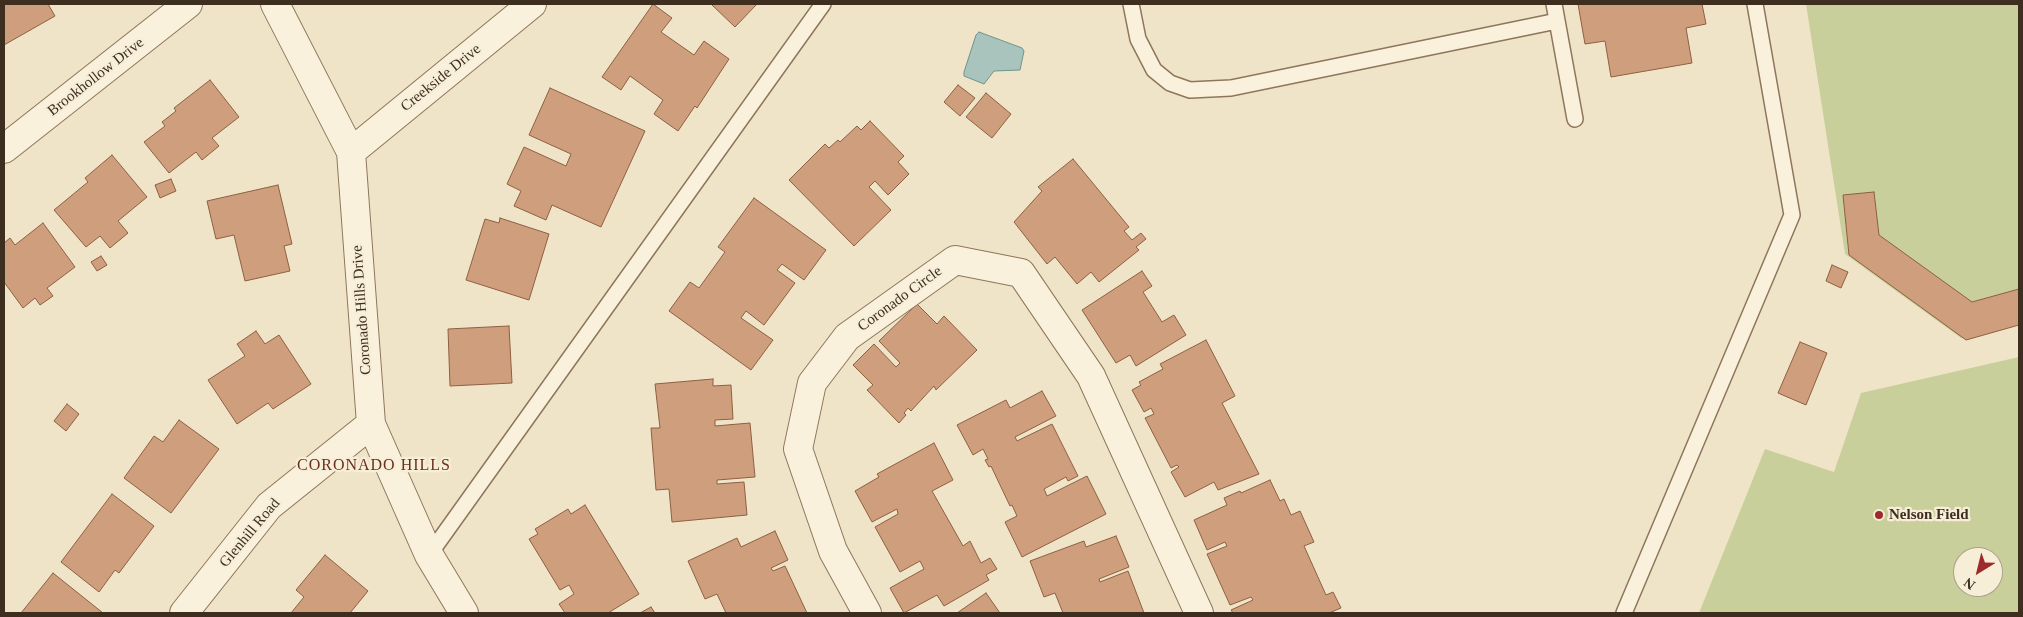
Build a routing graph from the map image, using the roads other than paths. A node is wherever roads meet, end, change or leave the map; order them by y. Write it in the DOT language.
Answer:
graph roads {
  1 [pos="188,4"];
  2 [pos="275,4"];
  3 [pos="532,4"];
  4 [pos="823,4"];
  5 [pos="1131,4"];
  6 [pos="1554,4"];
  7 [pos="1755,4"];
  8 [pos="1557,20"];
  9 [pos="1576,119"];
  10 [pos="4,149"];
  11 [pos="351,152"];
  12 [pos="371,424"];
  13 [pos="429,555"];
  14 [pos="184,613"];
  15 [pos="464,613"];
  16 [pos="867,613"];
  17 [pos="1199,613"];
  18 [pos="1624,613"];
  1 -- 10 [label="street, Brookhollow Drive"];
  2 -- 11 [label="street, Coronado Hills Drive"];
  3 -- 11 [label="street, Creekside Drive"];
  4 -- 13 [label="lane"];
  5 -- 8 [label="lane"];
  6 -- 8 [label="lane"];
  7 -- 18 [label="lane"];
  8 -- 9 [label="lane"];
  11 -- 12 [label="street, Coronado Hills Drive"];
  12 -- 13 [label="street, Coronado Hills Drive"];
  12 -- 14 [label="street, Glenhill Road"];
  13 -- 15 [label="street, Coronado Hills Drive"];
  16 -- 17 [label="street, Coronado Circle"];
}
